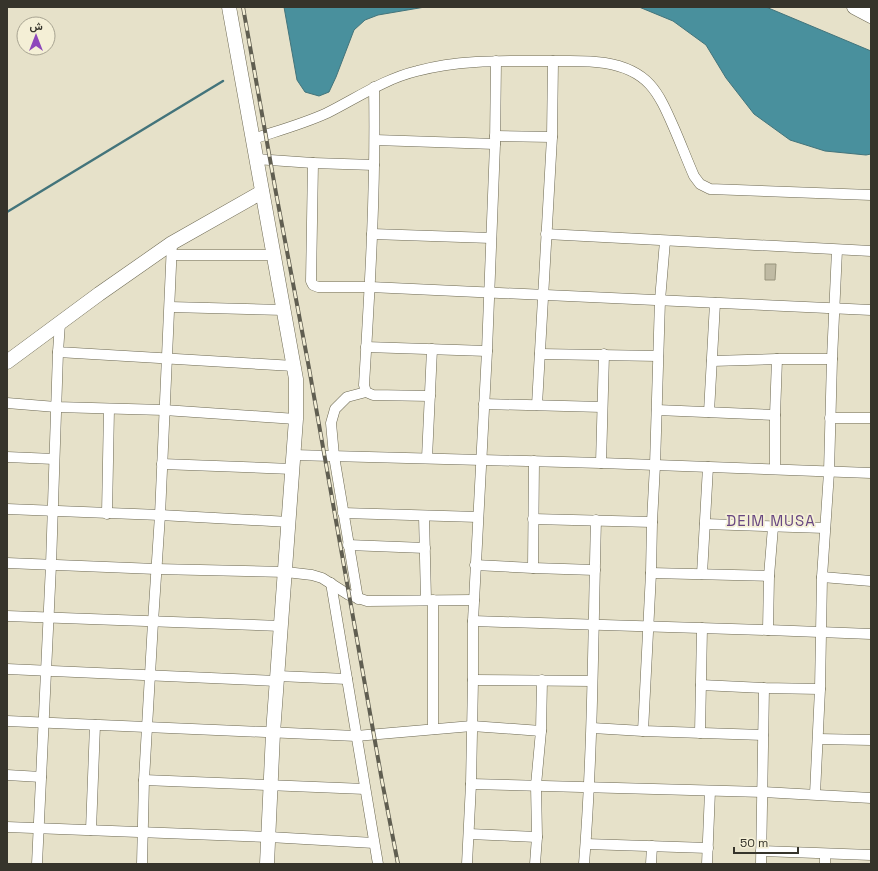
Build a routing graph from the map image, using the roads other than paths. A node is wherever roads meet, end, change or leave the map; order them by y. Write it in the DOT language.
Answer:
graph roads {
  1 [pos="229,7"];
  2 [pos="854,7"];
  3 [pos="871,16"];
  4 [pos="553,61"];
  5 [pos="496,62"];
  6 [pos="374,87"];
  7 [pos="552,137"];
  8 [pos="253,139"];
  9 [pos="375,140"];
  10 [pos="495,140"];
  11 [pos="256,159"];
  12 [pos="313,163"];
  13 [pos="374,165"];
  14 [pos="262,192"];
  15 [pos="871,194"];
  16 [pos="372,234"];
  17 [pos="546,234"];
  18 [pos="491,238"];
  19 [pos="665,241"];
  20 [pos="172,249"];
  21 [pos="837,250"];
  22 [pos="871,251"];
  23 [pos="274,255"];
  24 [pos="370,287"];
  25 [pos="488,294"];
  26 [pos="542,296"];
  27 [pos="660,300"];
  28 [pos="715,303"];
  29 [pos="170,307"];
  30 [pos="834,309"];
  31 [pos="284,310"];
  32 [pos="871,310"];
  33 [pos="60,323"];
  34 [pos="366,347"];
  35 [pos="432,349"];
  36 [pos="487,351"];
  37 [pos="58,352"];
  38 [pos="540,354"];
  39 [pos="604,354"];
  40 [pos="658,356"];
  41 [pos="166,358"];
  42 [pos="777,359"];
  43 [pos="832,359"];
  44 [pos="712,361"];
  45 [pos="7,362"];
  46 [pos="294,366"];
  47 [pos="366,392"];
  48 [pos="430,396"];
  49 [pos="7,403"];
  50 [pos="484,404"];
  51 [pos="537,405"];
  52 [pos="56,407"];
  53 [pos="602,407"];
  54 [pos="109,408"];
  55 [pos="164,410"];
  56 [pos="657,410"];
  57 [pos="709,412"];
  58 [pos="775,415"];
  59 [pos="830,418"];
  60 [pos="871,418"];
  61 [pos="296,419"];
  62 [pos="334,456"];
  63 [pos="7,457"];
  64 [pos="427,458"];
  65 [pos="54,459"];
  66 [pos="481,460"];
  67 [pos="534,461"];
  68 [pos="293,462"];
  69 [pos="601,463"];
  70 [pos="162,464"];
  71 [pos="655,465"];
  72 [pos="708,467"];
  73 [pos="775,469"];
  74 [pos="829,472"];
  75 [pos="871,473"];
  76 [pos="7,509"];
  77 [pos="53,512"];
  78 [pos="343,513"];
  79 [pos="107,514"];
  80 [pos="160,515"];
  81 [pos="424,516"];
  82 [pos="478,517"];
  83 [pos="533,519"];
  84 [pos="596,520"];
  85 [pos="289,522"];
  86 [pos="652,522"];
  87 [pos="705,524"];
  88 [pos="773,527"];
  89 [pos="824,528"];
  90 [pos="348,545"];
  91 [pos="425,548"];
  92 [pos="7,563"];
  93 [pos="51,565"];
  94 [pos="476,565"];
  95 [pos="533,568"];
  96 [pos="156,569"];
  97 [pos="595,570"];
  98 [pos="286,572"];
  99 [pos="651,573"];
  100 [pos="702,574"];
  101 [pos="769,576"];
  102 [pos="822,577"];
  103 [pos="871,581"];
  104 [pos="331,583"];
  105 [pos="358,599"];
  106 [pos="430,600"];
  107 [pos="474,600"];
  108 [pos="7,616"];
  109 [pos="48,618"];
  110 [pos="473,621"];
  111 [pos="152,622"];
  112 [pos="594,624"];
  113 [pos="281,626"];
  114 [pos="649,626"];
  115 [pos="702,628"];
  116 [pos="768,630"];
  117 [pos="821,632"];
  118 [pos="871,634"];
  119 [pos="7,669"];
  120 [pos="45,671"];
  121 [pos="151,676"];
  122 [pos="277,679"];
  123 [pos="347,679"];
  124 [pos="473,680"];
  125 [pos="542,680"];
  126 [pos="592,680"];
  127 [pos="701,685"];
  128 [pos="764,688"];
  129 [pos="820,689"];
  130 [pos="7,721"];
  131 [pos="43,722"];
  132 [pos="95,725"];
  133 [pos="472,726"];
  134 [pos="147,728"];
  135 [pos="592,728"];
  136 [pos="433,729"];
  137 [pos="541,731"];
  138 [pos="643,731"];
  139 [pos="273,733"];
  140 [pos="700,733"];
  141 [pos="763,735"];
  142 [pos="356,736"];
  143 [pos="818,739"];
  144 [pos="871,740"];
  145 [pos="7,775"];
  146 [pos="41,777"];
  147 [pos="144,780"];
  148 [pos="471,784"];
  149 [pos="536,785"];
  150 [pos="271,786"];
  151 [pos="590,787"];
  152 [pos="365,789"];
  153 [pos="710,791"];
  154 [pos="763,792"];
  155 [pos="815,794"];
  156 [pos="871,798"];
  157 [pos="7,827"];
  158 [pos="39,828"];
  159 [pos="91,830"];
  160 [pos="142,833"];
  161 [pos="469,834"];
  162 [pos="269,837"];
  163 [pos="537,837"];
  164 [pos="374,844"];
  165 [pos="586,844"];
  166 [pos="652,846"];
  167 [pos="708,848"];
  168 [pos="761,851"];
  169 [pos="871,855"];
  170 [pos="825,859"];
  171 [pos="37,864"];
  172 [pos="142,864"];
  173 [pos="267,864"];
  174 [pos="378,864"];
  175 [pos="467,864"];
  176 [pos="535,864"];
  177 [pos="584,864"];
  178 [pos="651,864"];
  179 [pos="707,864"];
  180 [pos="761,864"];
  1 -- 8 [label="main road"];
  2 -- 3 [label="main road"];
  4 -- 5 [label="street"];
  4 -- 7 [label="street"];
  4 -- 15 [label="street"];
  5 -- 6 [label="street"];
  5 -- 10 [label="street"];
  6 -- 8 [label="street"];
  6 -- 9 [label="street"];
  7 -- 10 [label="street"];
  7 -- 17 [label="street"];
  8 -- 11 [label="main road"];
  9 -- 10 [label="street"];
  9 -- 13 [label="street"];
  10 -- 18 [label="street"];
  11 -- 12 [label="street"];
  11 -- 14 [label="main road"];
  12 -- 13 [label="street"];
  12 -- 24 [label="street"];
  13 -- 16 [label="street"];
  14 -- 20 [label="main road"];
  14 -- 23 [label="main road"];
  16 -- 18 [label="street"];
  16 -- 24 [label="street"];
  17 -- 19 [label="street"];
  17 -- 26 [label="street"];
  18 -- 25 [label="street"];
  19 -- 21 [label="street"];
  19 -- 27 [label="street"];
  20 -- 23 [label="street"];
  20 -- 29 [label="street"];
  20 -- 33 [label="main road"];
  21 -- 22 [label="street"];
  21 -- 30 [label="street"];
  23 -- 31 [label="main road"];
  24 -- 25 [label="street"];
  24 -- 34 [label="street"];
  25 -- 26 [label="street"];
  25 -- 36 [label="street"];
  26 -- 27 [label="street"];
  26 -- 38 [label="street"];
  27 -- 28 [label="street"];
  27 -- 40 [label="street"];
  28 -- 30 [label="street"];
  28 -- 44 [label="street"];
  29 -- 31 [label="street"];
  29 -- 41 [label="street"];
  30 -- 32 [label="street"];
  30 -- 43 [label="street"];
  31 -- 46 [label="main road"];
  33 -- 37 [label="street"];
  33 -- 45 [label="main road"];
  34 -- 35 [label="street"];
  34 -- 47 [label="street"];
  35 -- 36 [label="street"];
  35 -- 48 [label="street"];
  36 -- 50 [label="street"];
  37 -- 41 [label="street"];
  37 -- 52 [label="street"];
  38 -- 39 [label="street"];
  38 -- 51 [label="street"];
  39 -- 40 [label="street"];
  39 -- 53 [label="street"];
  40 -- 56 [label="street"];
  41 -- 46 [label="street"];
  41 -- 55 [label="street"];
  42 -- 43 [label="street"];
  42 -- 44 [label="street"];
  42 -- 58 [label="street"];
  43 -- 59 [label="street"];
  44 -- 57 [label="street"];
  46 -- 61 [label="main road"];
  47 -- 48 [label="street"];
  47 -- 62 [label="street"];
  48 -- 64 [label="street"];
  49 -- 52 [label="street"];
  50 -- 51 [label="street"];
  50 -- 66 [label="street"];
  51 -- 53 [label="street"];
  52 -- 54 [label="street"];
  52 -- 65 [label="street"];
  53 -- 69 [label="street"];
  54 -- 55 [label="street"];
  54 -- 79 [label="street"];
  55 -- 61 [label="street"];
  55 -- 70 [label="street"];
  56 -- 57 [label="street"];
  56 -- 71 [label="street"];
  57 -- 58 [label="street"];
  58 -- 73 [label="street"];
  59 -- 60 [label="street"];
  59 -- 74 [label="street"];
  61 -- 68 [label="main road"];
  62 -- 64 [label="street"];
  62 -- 68 [label="street"];
  62 -- 78 [label="street"];
  63 -- 65 [label="street"];
  64 -- 66 [label="street"];
  65 -- 77 [label="street"];
  66 -- 67 [label="street"];
  66 -- 82 [label="street"];
  67 -- 69 [label="street"];
  67 -- 83 [label="street"];
  68 -- 70 [label="street"];
  68 -- 85 [label="main road"];
  69 -- 71 [label="street"];
  70 -- 80 [label="street"];
  71 -- 72 [label="street"];
  71 -- 86 [label="street"];
  72 -- 73 [label="street"];
  72 -- 87 [label="street"];
  73 -- 74 [label="street"];
  74 -- 75 [label="street"];
  74 -- 89 [label="street"];
  76 -- 77 [label="street"];
  77 -- 79 [label="street"];
  77 -- 93 [label="street"];
  78 -- 81 [label="street"];
  78 -- 90 [label="street"];
  79 -- 80 [label="street"];
  80 -- 85 [label="street"];
  80 -- 96 [label="street"];
  81 -- 82 [label="street"];
  81 -- 91 [label="street"];
  82 -- 94 [label="street"];
  83 -- 84 [label="street"];
  83 -- 95 [label="street"];
  84 -- 86 [label="street"];
  84 -- 97 [label="street"];
  85 -- 98 [label="main road"];
  86 -- 99 [label="street"];
  87 -- 88 [label="street"];
  87 -- 100 [label="street"];
  88 -- 89 [label="street"];
  88 -- 101 [label="street"];
  89 -- 102 [label="street"];
  90 -- 91 [label="street"];
  90 -- 105 [label="street"];
  91 -- 106 [label="street"];
  92 -- 93 [label="street"];
  93 -- 96 [label="street"];
  93 -- 109 [label="street"];
  94 -- 95 [label="street"];
  94 -- 107 [label="street"];
  95 -- 97 [label="street"];
  96 -- 98 [label="street"];
  96 -- 111 [label="street"];
  97 -- 112 [label="street"];
  98 -- 104 [label="street"];
  98 -- 113 [label="main road"];
  99 -- 100 [label="street"];
  99 -- 114 [label="street"];
  100 -- 101 [label="street"];
  101 -- 116 [label="street"];
  102 -- 103 [label="street"];
  102 -- 117 [label="street"];
  104 -- 105 [label="street"];
  104 -- 123 [label="street"];
  105 -- 106 [label="street"];
  106 -- 107 [label="street"];
  106 -- 136 [label="street"];
  107 -- 110 [label="street"];
  108 -- 109 [label="street"];
  109 -- 111 [label="street"];
  109 -- 120 [label="street"];
  110 -- 112 [label="street"];
  110 -- 124 [label="street"];
  111 -- 113 [label="street"];
  111 -- 121 [label="street"];
  112 -- 114 [label="street"];
  112 -- 126 [label="street"];
  113 -- 122 [label="main road"];
  114 -- 115 [label="street"];
  114 -- 138 [label="street"];
  115 -- 116 [label="street"];
  115 -- 127 [label="street"];
  116 -- 117 [label="street"];
  117 -- 118 [label="street"];
  117 -- 129 [label="street"];
  119 -- 120 [label="street"];
  120 -- 121 [label="street"];
  120 -- 131 [label="street"];
  121 -- 122 [label="street"];
  121 -- 134 [label="street"];
  122 -- 123 [label="street"];
  122 -- 139 [label="main road"];
  123 -- 142 [label="street"];
  124 -- 125 [label="street"];
  124 -- 133 [label="street"];
  125 -- 126 [label="street"];
  125 -- 137 [label="street"];
  126 -- 135 [label="street"];
  127 -- 128 [label="street"];
  127 -- 140 [label="street"];
  128 -- 129 [label="street"];
  128 -- 141 [label="street"];
  129 -- 143 [label="street"];
  130 -- 131 [label="street"];
  131 -- 132 [label="street"];
  131 -- 146 [label="street"];
  132 -- 134 [label="street"];
  132 -- 159 [label="street"];
  133 -- 136 [label="street"];
  133 -- 137 [label="street"];
  133 -- 148 [label="street"];
  134 -- 139 [label="street"];
  134 -- 147 [label="street"];
  135 -- 138 [label="street"];
  135 -- 151 [label="street"];
  136 -- 142 [label="street"];
  137 -- 149 [label="street"];
  138 -- 140 [label="street"];
  139 -- 142 [label="street"];
  139 -- 150 [label="main road"];
  140 -- 141 [label="street"];
  141 -- 154 [label="street"];
  142 -- 152 [label="street"];
  143 -- 144 [label="street"];
  143 -- 155 [label="street"];
  145 -- 146 [label="street"];
  146 -- 158 [label="street"];
  147 -- 150 [label="street"];
  147 -- 160 [label="street"];
  148 -- 149 [label="street"];
  148 -- 161 [label="street"];
  149 -- 151 [label="street"];
  149 -- 163 [label="street"];
  150 -- 152 [label="street"];
  150 -- 162 [label="main road"];
  151 -- 153 [label="street"];
  151 -- 165 [label="street"];
  152 -- 164 [label="street"];
  153 -- 154 [label="street"];
  153 -- 167 [label="street"];
  154 -- 155 [label="street"];
  154 -- 168 [label="street"];
  155 -- 156 [label="street"];
  157 -- 158 [label="street"];
  158 -- 159 [label="street"];
  158 -- 171 [label="street"];
  159 -- 160 [label="street"];
  160 -- 162 [label="street"];
  160 -- 172 [label="street"];
  161 -- 163 [label="street"];
  161 -- 175 [label="street"];
  162 -- 164 [label="street"];
  162 -- 173 [label="main road"];
  163 -- 176 [label="street"];
  164 -- 174 [label="street"];
  165 -- 166 [label="street"];
  165 -- 177 [label="street"];
  166 -- 167 [label="street"];
  166 -- 178 [label="street"];
  167 -- 179 [label="street"];
  168 -- 170 [label="street"];
  168 -- 180 [label="street"];
  169 -- 170 [label="street"];
}
